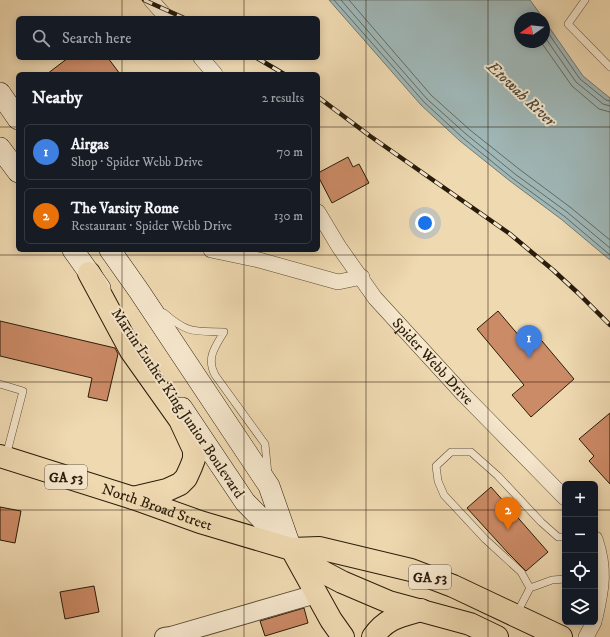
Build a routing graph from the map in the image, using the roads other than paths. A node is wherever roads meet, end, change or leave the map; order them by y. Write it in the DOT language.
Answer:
graph roads {
  1 [pos="151,0"];
  2 [pos="585,0"];
  3 [pos="165,16"];
  4 [pos="203,60"];
  5 [pos="610,67"];
  6 [pos="213,72"];
  7 [pos="0,92"];
  8 [pos="16,116"];
  9 [pos="0,148"];
  10 [pos="16,169"];
  11 [pos="320,215"];
  12 [pos="74,252"];
  13 [pos="111,252"];
  14 [pos="221,252"];
  15 [pos="89,273"];
  16 [pos="362,277"];
  17 [pos="139,290"];
  18 [pos="0,384"];
  19 [pos="3,457"];
  20 [pos="269,486"];
  21 [pos="562,495"];
  22 [pos="133,498"];
  23 [pos="562,537"];
  24 [pos="291,549"];
  25 [pos="598,553"];
  26 [pos="602,571"];
  27 [pos="562,579"];
  28 [pos="530,588"];
  29 [pos="316,594"];
  30 [pos="598,607"];
  31 [pos="421,610"];
  32 [pos="516,616"];
  33 [pos="593,625"];
  34 [pos="164,637"];
  35 [pos="343,637"];
  36 [pos="373,637"];
  37 [pos="497,637"];
  38 [pos="561,637"];
  39 [pos="586,637"];
  1 -- 3 [label="street"];
  2 -- 5 [label="lane"];
  4 -- 6 [label="street"];
  7 -- 8 [label="main road"];
  9 -- 10 [label="main road"];
  11 -- 16 [label="street, Spider Webb Drive"];
  12 -- 15 [label="main road, Martin Luther King Junior Boulevard"];
  13 -- 17 [label="main road, Martin Luther King Junior Boulevard"];
  14 -- 16 [label="street"];
  15 -- 22 [label="main road"];
  15 -- 24 [label="main road, Martin Luther King Junior Boulevard"];
  16 -- 21 [label="street, Spider Webb Drive"];
  17 -- 20 [label="main road, Martin Luther King Junior Boulevard"];
  17 -- 20 [label="lane"];
  18 -- 19 [label="lane"];
  19 -- 22 [label="main road, North Broad Street / GA 53"];
  20 -- 24 [label="main road, Martin Luther King Junior Boulevard"];
  22 -- 24 [label="main road, North Broad Street / GA 53"];
  23 -- 28 [label="lane"];
  24 -- 29 [label="main road"];
  24 -- 31 [label="main road, Martin Luther King Junior Boulevard / GA 53"];
  24 -- 32 [label="main road, GA 53"];
  25 -- 26 [label="street"];
  26 -- 30 [label="street"];
  27 -- 28 [label="lane"];
  28 -- 32 [label="lane"];
  29 -- 34 [label="street"];
  29 -- 35 [label="main road"];
  31 -- 36 [label="main road"];
  31 -- 37 [label="main road, Martin Luther King Junior Boulevard / GA 53"];
  32 -- 38 [label="main road, GA 53"];
  33 -- 39 [label="street"];
}
